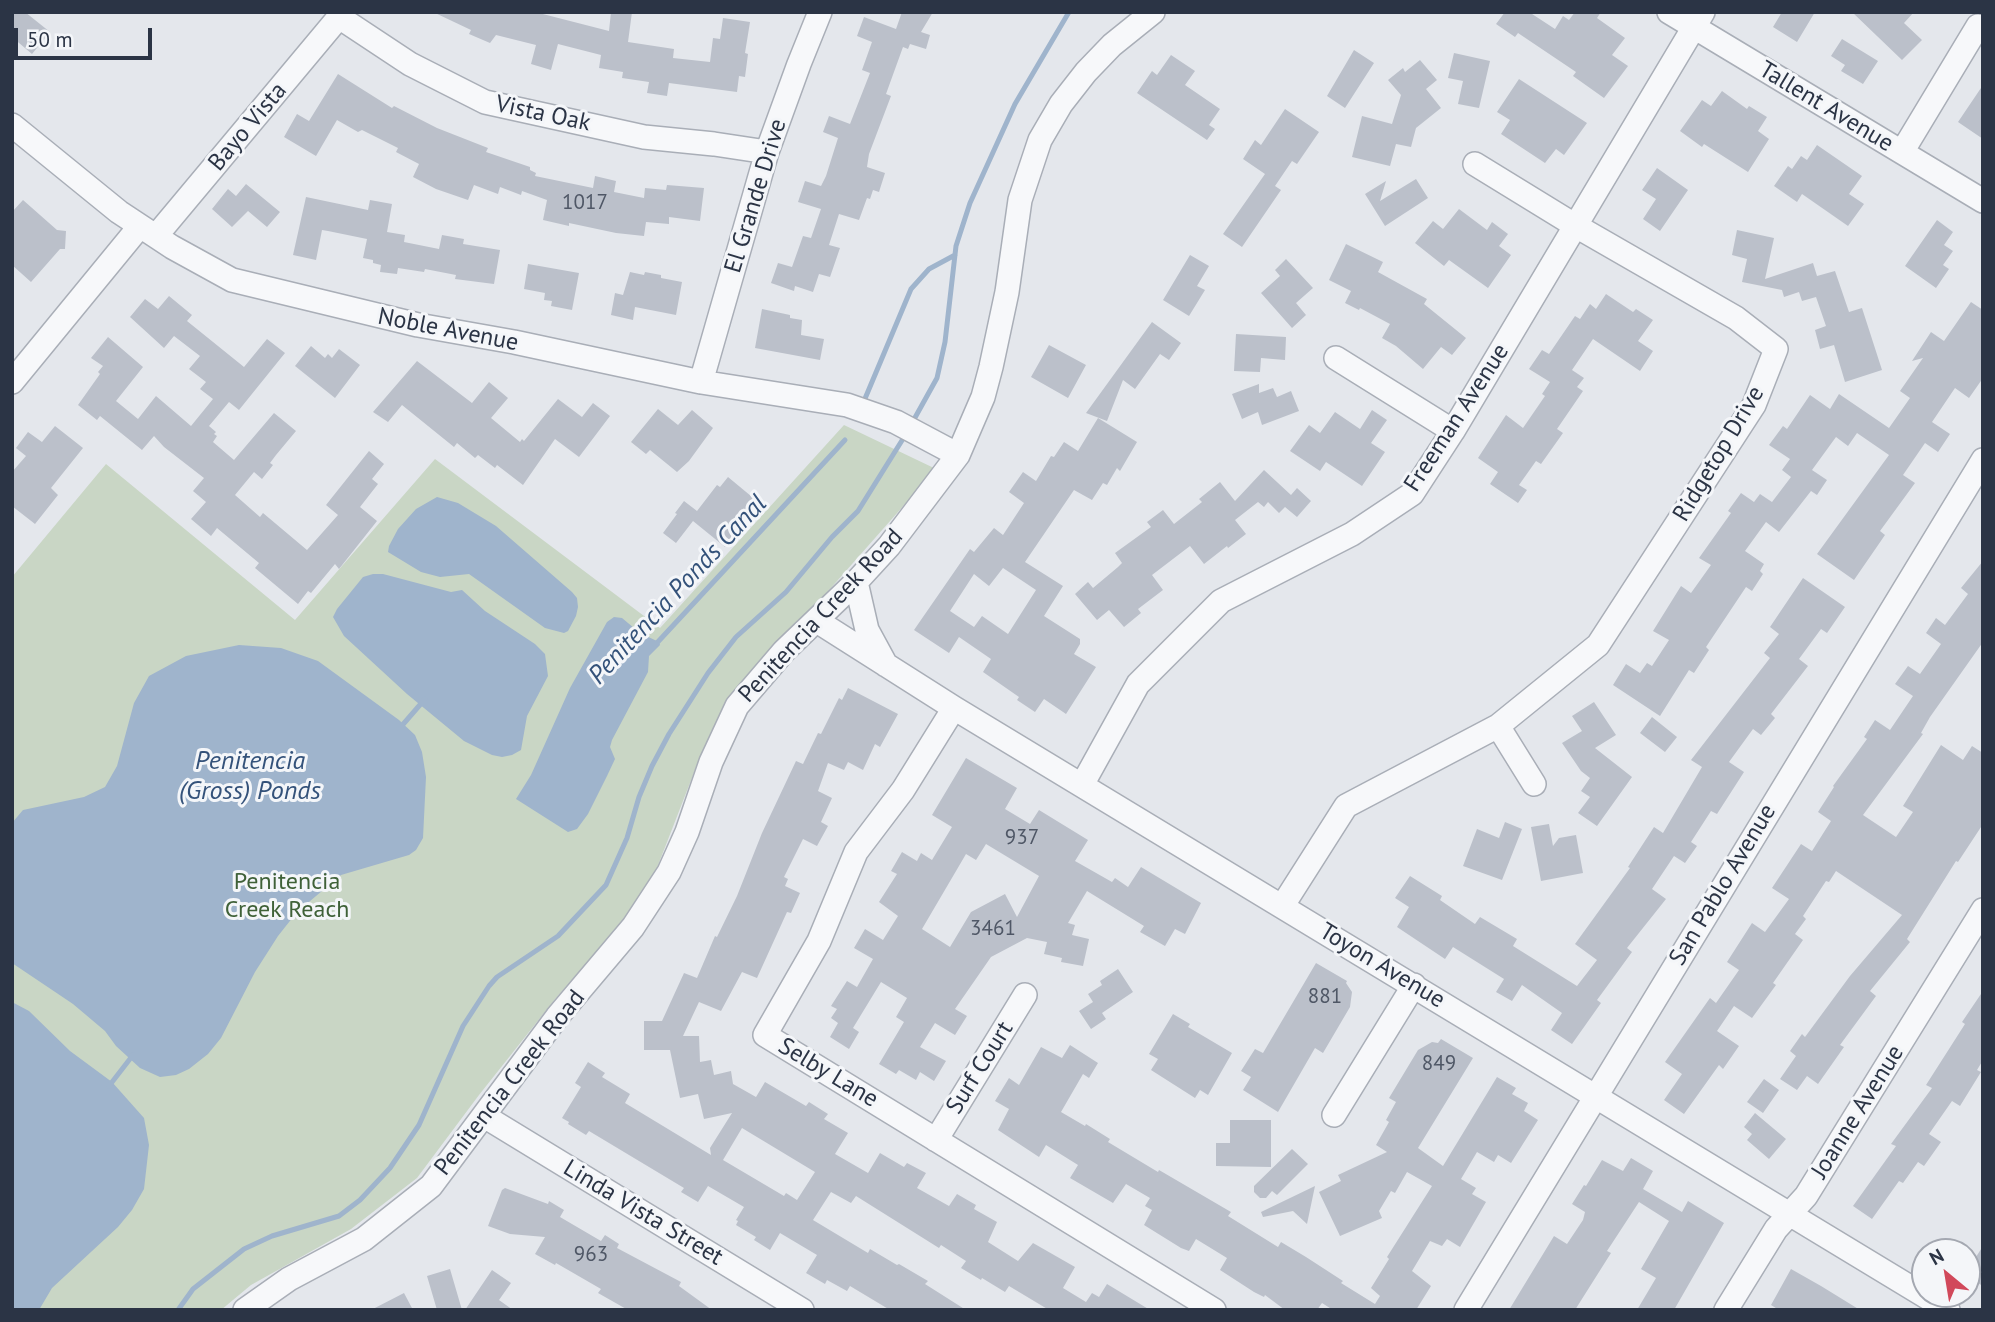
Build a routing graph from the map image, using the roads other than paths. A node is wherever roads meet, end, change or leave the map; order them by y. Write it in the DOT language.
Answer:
graph roads {
  1 [pos="820,12"];
  2 [pos="1153,12"];
  3 [pos="1670,12"];
  4 [pos="339,17"];
  5 [pos="1699,20"];
  6 [pos="1978,26"];
  7 [pos="12,125"];
  8 [pos="767,152"];
  9 [pos="1902,152"];
  10 [pos="1475,164"];
  11 [pos="1983,201"];
  12 [pos="1576,226"];
  13 [pos="148,231"];
  14 [pos="1336,358"];
  15 [pos="12,382"];
  16 [pos="701,382"];
  17 [pos="1453,431"];
  18 [pos="958,455"];
  19 [pos="1983,460"];
  20 [pos="856,582"];
  21 [pos="817,621"];
  22 [pos="888,667"];
  23 [pos="954,708"];
  24 [pos="1498,726"];
  25 [pos="1534,783"];
  26 [pos="1082,785"];
  27 [pos="1283,905"];
  28 [pos="1983,910"];
  29 [pos="1414,985"];
  30 [pos="1025,995"];
  31 [pos="1595,1095"];
  32 [pos="1334,1115"];
  33 [pos="484,1116"];
  34 [pos="936,1140"];
  35 [pos="1790,1213"];
  36 [pos="245,1310"];
  37 [pos="802,1310"];
  38 [pos="1214,1310"];
  39 [pos="1466,1310"];
  40 [pos="1726,1310"];
  41 [pos="1948,1310"];
  1 -- 8 [label="street, El Grande Drive"];
  2 -- 18 [label="street, Penitencia Creek Road"];
  3 -- 5 [label="street, Tallent Avenue"];
  4 -- 8 [label="street, Vista Oak"];
  4 -- 13 [label="street, Bayo Vista"];
  5 -- 9 [label="street, Tallent Avenue"];
  5 -- 12 [label="street, Freeman Avenue"];
  6 -- 9 [label="street"];
  7 -- 13 [label="street, Noble Avenue"];
  8 -- 16 [label="street, El Grande Drive"];
  9 -- 11 [label="street, Tallent Avenue"];
  10 -- 12 [label="street"];
  12 -- 17 [label="street, Freeman Avenue"];
  12 -- 24 [label="street, Ridgetop Drive"];
  13 -- 15 [label="street"];
  13 -- 16 [label="street, Noble Avenue"];
  14 -- 17 [label="street"];
  16 -- 18 [label="street, Noble Avenue"];
  17 -- 26 [label="street, Freeman Avenue"];
  18 -- 20 [label="street, Penitencia Creek Road"];
  19 -- 31 [label="street, San Pablo Avenue"];
  20 -- 21 [label="street, Penitencia Creek Road"];
  20 -- 22 [label="street"];
  21 -- 22 [label="street, Toyon Avenue"];
  21 -- 33 [label="street, Penitencia Creek Road"];
  22 -- 23 [label="street, Toyon Avenue"];
  23 -- 26 [label="street, Toyon Avenue"];
  23 -- 34 [label="street, Selby Lane"];
  24 -- 25 [label="street"];
  24 -- 27 [label="street, Ridgetop Drive"];
  26 -- 27 [label="street, Toyon Avenue"];
  27 -- 29 [label="street, Toyon Avenue"];
  28 -- 35 [label="street, Joanne Avenue"];
  29 -- 31 [label="street, Toyon Avenue"];
  29 -- 32 [label="street"];
  30 -- 34 [label="street, Surf Court"];
  31 -- 35 [label="street, Toyon Avenue"];
  31 -- 39 [label="street, San Pablo Avenue"];
  33 -- 36 [label="street, Penitencia Creek Road"];
  33 -- 37 [label="street, Linda Vista Street"];
  34 -- 38 [label="street, Selby Lane"];
  35 -- 40 [label="street, Joanne Avenue"];
  35 -- 41 [label="street, Toyon Avenue"];
}
